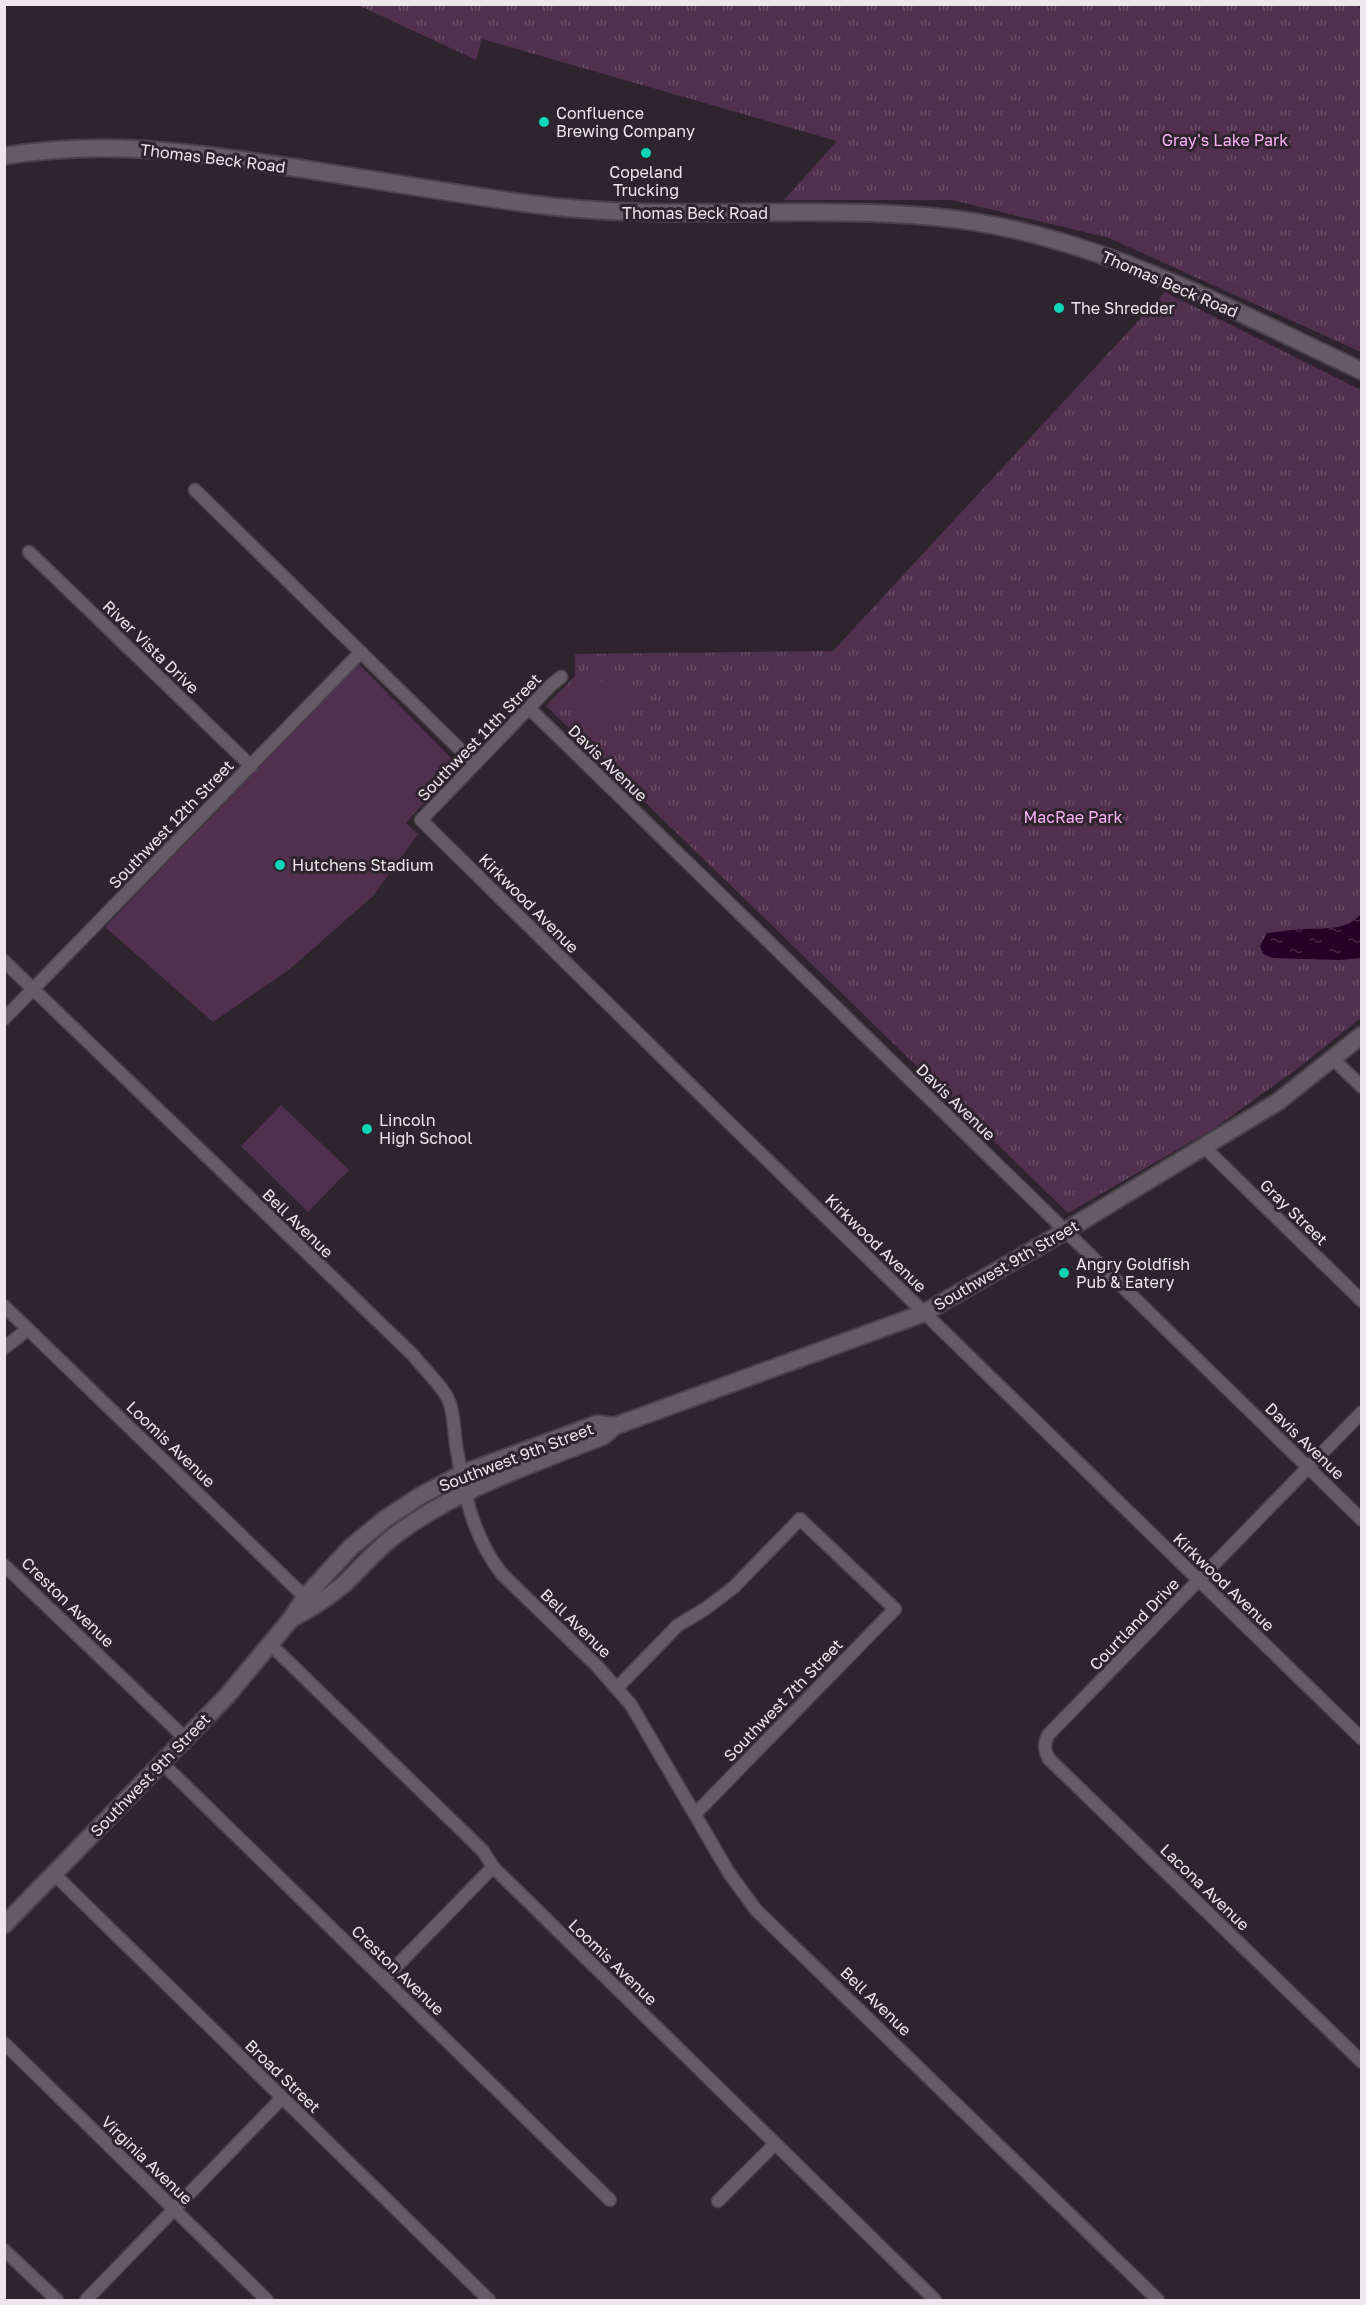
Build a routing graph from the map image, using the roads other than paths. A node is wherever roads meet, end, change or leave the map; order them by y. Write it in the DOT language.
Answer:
graph roads {
  1 [pos="4,156"];
  2 [pos="1362,371"];
  3 [pos="195,490"];
  4 [pos="29,552"];
  5 [pos="361,652"];
  6 [pos="561,677"];
  7 [pos="529,708"];
  8 [pos="475,764"];
  9 [pos="251,766"];
  10 [pos="421,820"];
  11 [pos="4,961"];
  12 [pos="33,989"];
  13 [pos="4,1019"];
  14 [pos="1362,1035"];
  15 [pos="1333,1059"];
  16 [pos="1362,1087"];
  17 [pos="1203,1147"];
  18 [pos="1065,1231"];
  19 [pos="1362,1301"];
  20 [pos="4,1306"];
  21 [pos="924,1313"];
  22 [pos="28,1329"];
  23 [pos="4,1348"];
  24 [pos="1362,1412"];
  25 [pos="615,1426"];
  26 [pos="1308,1468"];
  27 [pos="461,1474"];
  28 [pos="465,1492"];
  29 [pos="1362,1520"];
  30 [pos="4,1565"];
  31 [pos="1199,1581"];
  32 [pos="309,1602"];
  33 [pos="270,1644"];
  34 [pos="617,1688"];
  35 [pos="1054,1730"];
  36 [pos="186,1739"];
  37 [pos="1362,1739"];
  38 [pos="162,1763"];
  39 [pos="694,1814"];
  40 [pos="493,1867"];
  41 [pos="54,1874"];
  42 [pos="4,1925"];
  43 [pos="384,1979"];
  44 [pos="4,2043"];
  45 [pos="1362,2062"];
  46 [pos="282,2098"];
  47 [pos="775,2144"];
  48 [pos="610,2200"];
  49 [pos="718,2201"];
  50 [pos="174,2209"];
  51 [pos="4,2250"];
  52 [pos="57,2301"];
  53 [pos="86,2301"];
  54 [pos="267,2301"];
  55 [pos="489,2301"];
  56 [pos="935,2301"];
  57 [pos="1158,2301"];
  1 -- 2 [label="main road, Thomas Beck Road"];
  3 -- 5 [label="street"];
  4 -- 9 [label="street, River Vista Drive"];
  5 -- 8 [label="street"];
  5 -- 9 [label="street, Southwest 12th Street"];
  6 -- 7 [label="street, Southwest 11th Street"];
  7 -- 8 [label="street, Southwest 11th Street"];
  7 -- 18 [label="street, Davis Avenue"];
  8 -- 10 [label="street, Southwest 11th Street"];
  9 -- 12 [label="street, Southwest 12th Street"];
  10 -- 21 [label="street, Kirkwood Avenue"];
  11 -- 12 [label="street, Bell Avenue"];
  12 -- 13 [label="street, Southwest 12th Street"];
  12 -- 27 [label="street, Bell Avenue"];
  14 -- 15 [label="main road, Southwest 9th Street"];
  15 -- 16 [label="street"];
  15 -- 17 [label="main road, Southwest 9th Street"];
  17 -- 18 [label="main road, Southwest 9th Street"];
  17 -- 19 [label="street, Gray Street"];
  18 -- 21 [label="main road, Southwest 9th Street"];
  18 -- 26 [label="street, Davis Avenue"];
  20 -- 22 [label="street, Loomis Avenue"];
  21 -- 25 [label="main road, Southwest 9th Street"];
  21 -- 31 [label="street, Kirkwood Avenue"];
  22 -- 23 [label="street"];
  22 -- 32 [label="street, Loomis Avenue"];
  24 -- 26 [label="street, Courtland Drive"];
  25 -- 27 [label="main road, Southwest 9th Street"];
  25 -- 28 [label="main road, Southwest 9th Street"];
  26 -- 29 [label="street, Davis Avenue"];
  26 -- 31 [label="street, Courtland Drive"];
  27 -- 28 [label="street, Bell Avenue"];
  27 -- 32 [label="main road, Southwest 9th Street"];
  28 -- 32 [label="main road, Southwest 9th Street"];
  28 -- 34 [label="street, Bell Avenue"];
  30 -- 36 [label="street, Creston Avenue"];
  31 -- 35 [label="street, Courtland Drive"];
  31 -- 37 [label="street, Kirkwood Avenue"];
  32 -- 33 [label="main road, Southwest 9th Street"];
  33 -- 36 [label="main road, Southwest 9th Street"];
  33 -- 40 [label="street, Loomis Avenue"];
  34 -- 39 [label="street, Bell Avenue"];
  34 -- 39 [label="street, Southwest 7th Street"];
  35 -- 45 [label="street, Lacona Avenue"];
  36 -- 38 [label="main road, Southwest 9th Street"];
  38 -- 41 [label="main road, Southwest 9th Street"];
  38 -- 43 [label="street, Creston Avenue"];
  39 -- 57 [label="street, Bell Avenue"];
  40 -- 43 [label="street"];
  40 -- 47 [label="street, Loomis Avenue"];
  41 -- 42 [label="main road, Southwest 9th Street"];
  41 -- 46 [label="street, Broad Street"];
  43 -- 48 [label="street, Creston Avenue"];
  44 -- 50 [label="street, Virginia Avenue"];
  46 -- 50 [label="street"];
  46 -- 55 [label="street, Broad Street"];
  47 -- 49 [label="street"];
  47 -- 56 [label="street, Loomis Avenue"];
  50 -- 53 [label="street"];
  50 -- 54 [label="street, Virginia Avenue"];
  51 -- 52 [label="street"];
}
